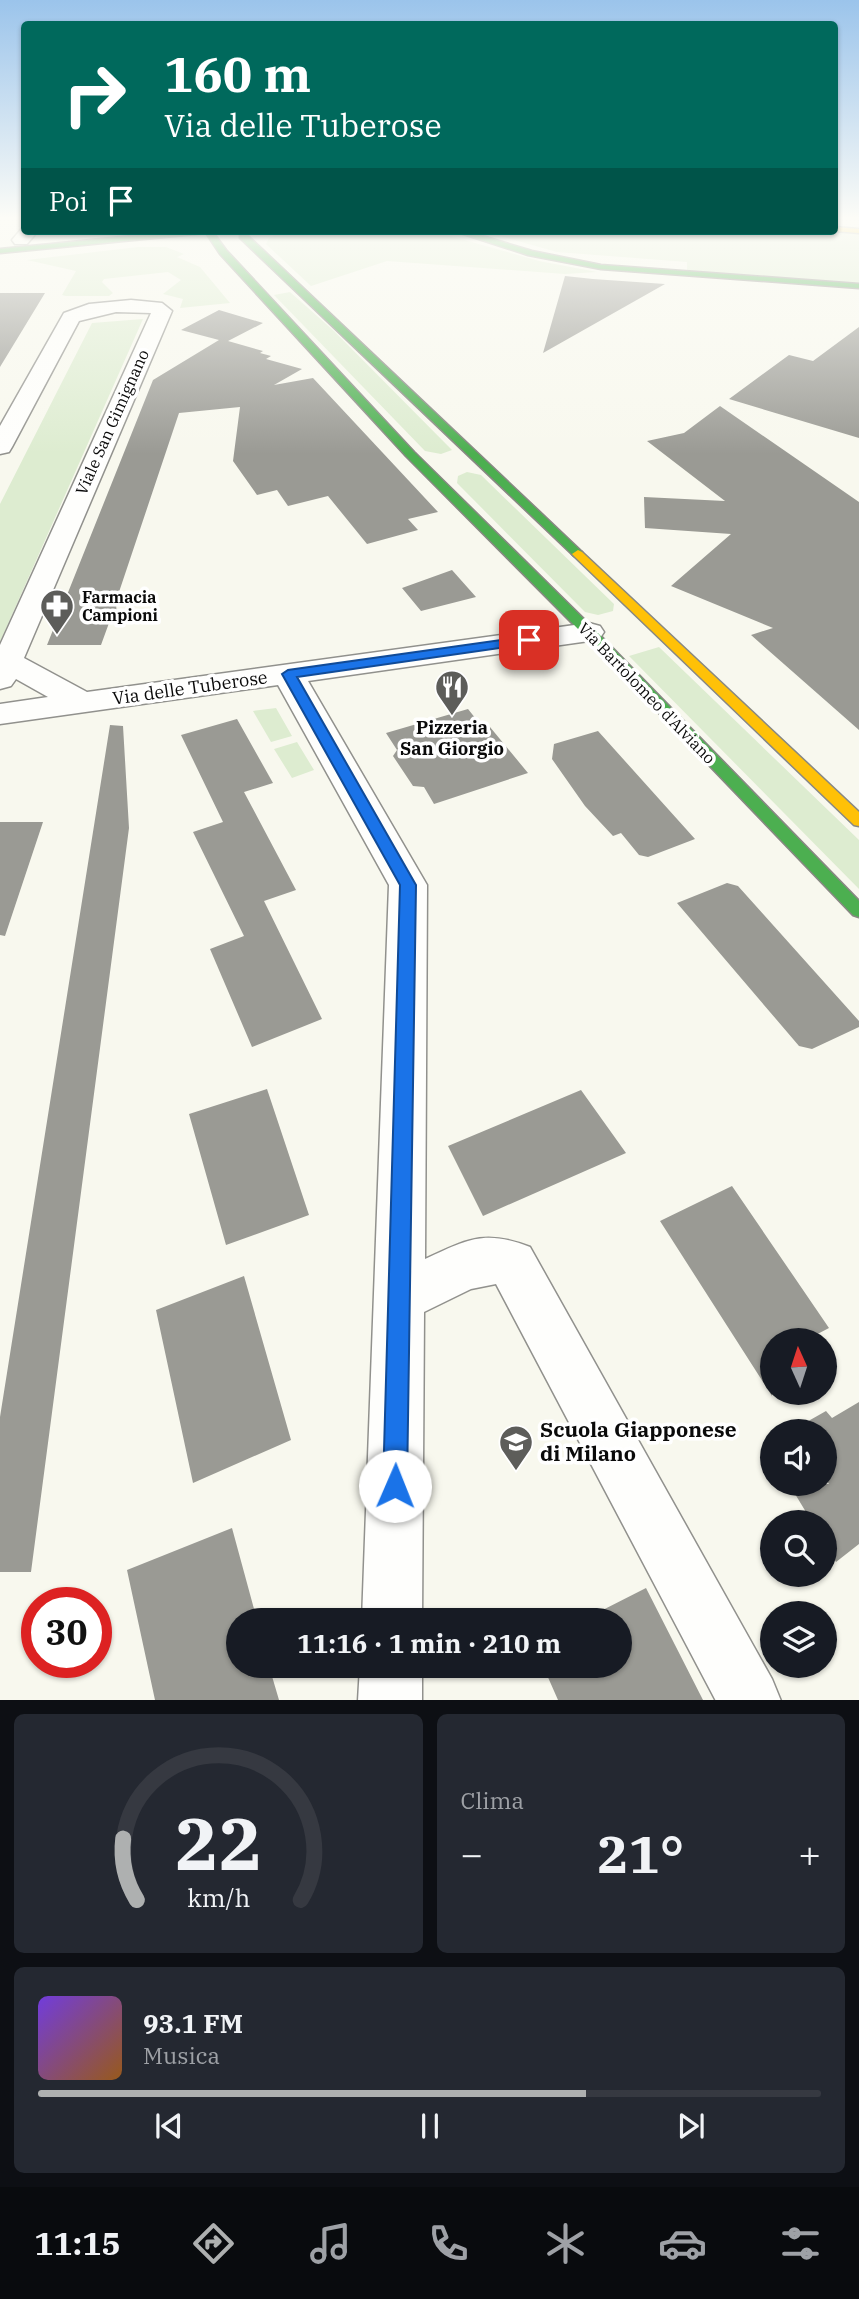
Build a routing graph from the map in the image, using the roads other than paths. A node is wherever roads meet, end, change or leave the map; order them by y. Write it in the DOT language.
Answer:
graph roads {
  1 [pos="265,295"];
  2 [pos="304,295"];
  3 [pos="9,414"];
  4 [pos="0,447"];
  5 [pos="462,460"];
  6 [pos="424,468"];
  7 [pos="647,617"];
  8 [pos="608,627"];
  9 [pos="3,670"];
  10 [pos="288,674"];
  11 [pos="81,702"];
  12 [pos="0,714"];
  13 [pos="859,821"];
  14 [pos="859,911"];
  15 [pos="399,1298"];
  16 [pos="392,1608"];
  17 [pos="391,1678"];
  18 [pos="390,1700"];
  19 [pos="750,1700"];
  1 -- 6 [label="main road, Via Bartolomeo d'Alviano"];
  2 -- 5 [label="main road"];
  3 -- 4 [label="street, Viale San Gimignano"];
  3 -- 9 [label="street, Viale San Gimignano"];
  5 -- 6 [label="main road"];
  5 -- 7 [label="main road"];
  6 -- 8 [label="main road, Via Bartolomeo d'Alviano"];
  7 -- 8 [label="main road"];
  7 -- 13 [label="main road"];
  8 -- 10 [label="street, Via delle Tuberose"];
  8 -- 14 [label="main road, Via Bartolomeo d'Alviano"];
  9 -- 11 [label="street"];
  10 -- 11 [label="street, Via delle Tuberose"];
  10 -- 15 [label="street"];
  11 -- 12 [label="street, Via delle Tuberose"];
  15 -- 16 [label="street"];
  15 -- 19 [label="street"];
  17 -- 18 [label="street"];
}
